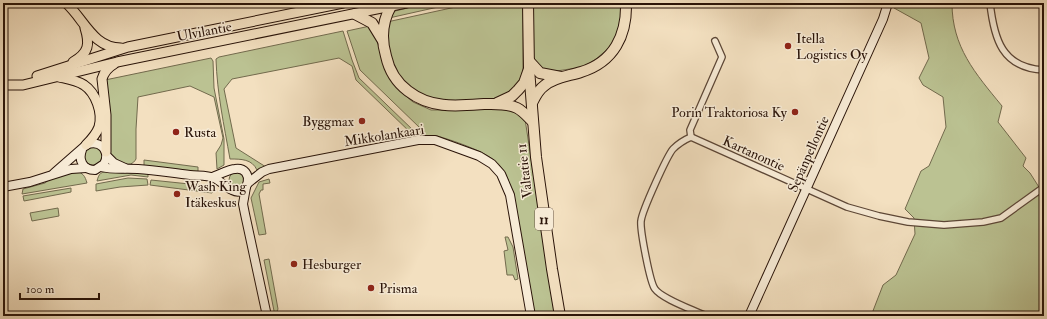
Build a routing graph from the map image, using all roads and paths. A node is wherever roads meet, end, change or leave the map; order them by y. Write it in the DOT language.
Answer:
graph roads {
  1 [pos="66,3"];
  2 [pos="343,3"];
  3 [pos="406,3"];
  4 [pos="528,3"];
  5 [pos="626,3"];
  6 [pos="888,3"];
  7 [pos="990,3"];
  8 [pos="391,6"];
  9 [pos="355,14"];
  10 [pos="84,24"];
  11 [pos="383,41"];
  12 [pos="715,42"];
  13 [pos="128,47"];
  14 [pos="117,62"];
  15 [pos="529,65"];
  16 [pos="1044,70"];
  17 [pos="59,73"];
  18 [pos="562,77"];
  19 [pos="5,86"];
  20 [pos="532,103"];
  21 [pos="497,104"];
  22 [pos="533,122"];
  23 [pos="691,137"];
  24 [pos="84,147"];
  25 [pos="106,154"];
  26 [pos="101,167"];
  27 [pos="86,168"];
  28 [pos="125,168"];
  29 [pos="229,172"];
  30 [pos="245,172"];
  31 [pos="262,172"];
  32 [pos="54,174"];
  33 [pos="212,177"];
  34 [pos="247,185"];
  35 [pos="1044,186"];
  36 [pos="3,187"];
  37 [pos="806,189"];
  38 [pos="231,190"];
  39 [pos="244,204"];
  40 [pos="267,316"];
  41 [pos="532,316"];
  42 [pos="560,316"];
  43 [pos="706,316"];
  44 [pos="749,316"];
  1 -- 10 [label="main road"];
  2 -- 13 [label="main road, Ulvilantie"];
  3 -- 8 [label="main road, Ulvilantie"];
  4 -- 15 [label="highway, Valtatie 11 / 11"];
  5 -- 18 [label="highway"];
  6 -- 37 [label="street, Sepänpellontie"];
  7 -- 16 [label="street"];
  8 -- 9 [label="main road, Ulvilantie"];
  8 -- 11 [label="highway"];
  9 -- 11 [label="highway"];
  9 -- 14 [label="main road, Ulvilantie"];
  10 -- 13 [label="main road"];
  10 -- 17 [label="main road"];
  11 -- 21 [label="highway"];
  12 -- 23 [label="street"];
  13 -- 17 [label="main road, Ulvilantie"];
  14 -- 17 [label="main road, Ulvilantie"];
  14 -- 25 [label="main road"];
  15 -- 18 [label="highway"];
  15 -- 20 [label="highway, Valtatie 11 / 11"];
  15 -- 21 [label="highway"];
  17 -- 19 [label="main road, Ulvilantie"];
  17 -- 24 [label="main road"];
  18 -- 20 [label="highway"];
  20 -- 22 [label="highway, Valtatie 11 / 11"];
  21 -- 22 [label="highway"];
  22 -- 42 [label="highway, Valtatie 11 / 11"];
  23 -- 37 [label="street, Kartanontie"];
  23 -- 43 [label="street"];
  24 -- 25 [label="street"];
  24 -- 27 [label="street"];
  24 -- 32 [label="street"];
  25 -- 26 [label="street"];
  25 -- 28 [label="street"];
  26 -- 27 [label="street"];
  26 -- 28 [label="street"];
  27 -- 32 [label="street"];
  28 -- 33 [label="street"];
  29 -- 30 [label="street"];
  29 -- 33 [label="street"];
  29 -- 38 [label="street"];
  30 -- 31 [label="street, Mikkolankaari"];
  30 -- 34 [label="street"];
  31 -- 34 [label="street, Mikkolankaari"];
  31 -- 41 [label="street, Mikkolankaari"];
  32 -- 36 [label="street"];
  33 -- 38 [label="street"];
  34 -- 38 [label="street"];
  34 -- 39 [label="street"];
  35 -- 37 [label="street, Kartanontie"];
  37 -- 44 [label="street, Sepänpellontie"];
  38 -- 39 [label="street"];
  39 -- 40 [label="street"];
}
